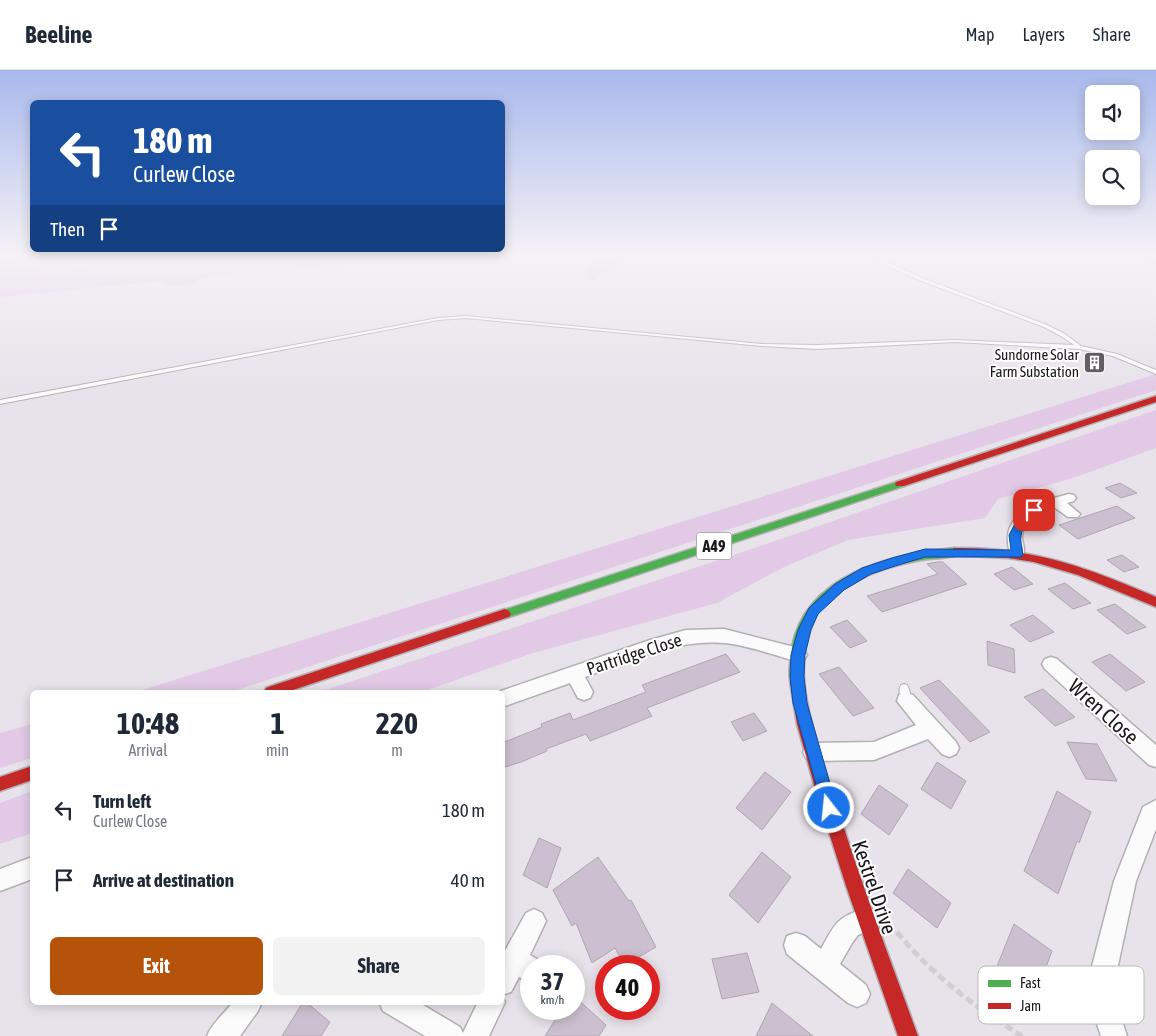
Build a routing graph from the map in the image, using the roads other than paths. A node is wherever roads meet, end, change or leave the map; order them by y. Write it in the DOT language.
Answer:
graph roads {
  1 [pos="977,300"];
  2 [pos="1079,348"];
  3 [pos="1156,372"];
  4 [pos="1156,399"];
  5 [pos="0,402"];
  6 [pos="1073,514"];
  7 [pos="1018,554"];
  8 [pos="1156,602"];
  9 [pos="798,655"];
  10 [pos="1051,664"];
  11 [pos="574,673"];
  12 [pos="277,690"];
  13 [pos="584,692"];
  14 [pos="905,694"];
  15 [pos="505,698"];
  16 [pos="931,728"];
  17 [pos="950,748"];
  18 [pos="813,752"];
  19 [pos="1156,758"];
  20 [pos="30,774"];
  21 [pos="0,784"];
  22 [pos="1156,810"];
  23 [pos="30,869"];
  24 [pos="0,880"];
  25 [pos="866,920"];
  26 [pos="534,921"];
  27 [pos="796,945"];
  28 [pos="526,955"];
  29 [pos="1105,966"];
  30 [pos="825,967"];
  31 [pos="520,968"];
  32 [pos="505,980"];
  33 [pos="857,994"];
  34 [pos="247,1005"];
  35 [pos="397,1005"];
  36 [pos="490,1005"];
  37 [pos="1110,1024"];
  38 [pos="220,1036"];
  39 [pos="452,1036"];
  40 [pos="475,1036"];
  41 [pos="908,1036"];
  42 [pos="1114,1036"];
  1 -- 2 [label="lane"];
  2 -- 3 [label="lane"];
  2 -- 5 [label="lane"];
  4 -- 12 [label="main road, A49"];
  6 -- 7 [label="street"];
  7 -- 8 [label="main road, Kestrel Drive"];
  7 -- 9 [label="main road, Kestrel Drive"];
  9 -- 11 [label="street, Partridge Close"];
  9 -- 18 [label="main road, Kestrel Drive"];
  10 -- 19 [label="street, Wren Close"];
  11 -- 13 [label="street"];
  11 -- 15 [label="street, Partridge Close"];
  14 -- 16 [label="street"];
  16 -- 17 [label="street"];
  16 -- 18 [label="street"];
  18 -- 25 [label="main road, Kestrel Drive"];
  20 -- 21 [label="main road"];
  22 -- 29 [label="street"];
  23 -- 24 [label="street"];
  25 -- 30 [label="street"];
  25 -- 41 [label="main road, Kestrel Drive"];
  26 -- 28 [label="street"];
  27 -- 30 [label="street"];
  30 -- 33 [label="street"];
  31 -- 32 [label="street"];
  34 -- 38 [label="street"];
  35 -- 39 [label="street"];
  36 -- 40 [label="street"];
  37 -- 42 [label="street"];
}
